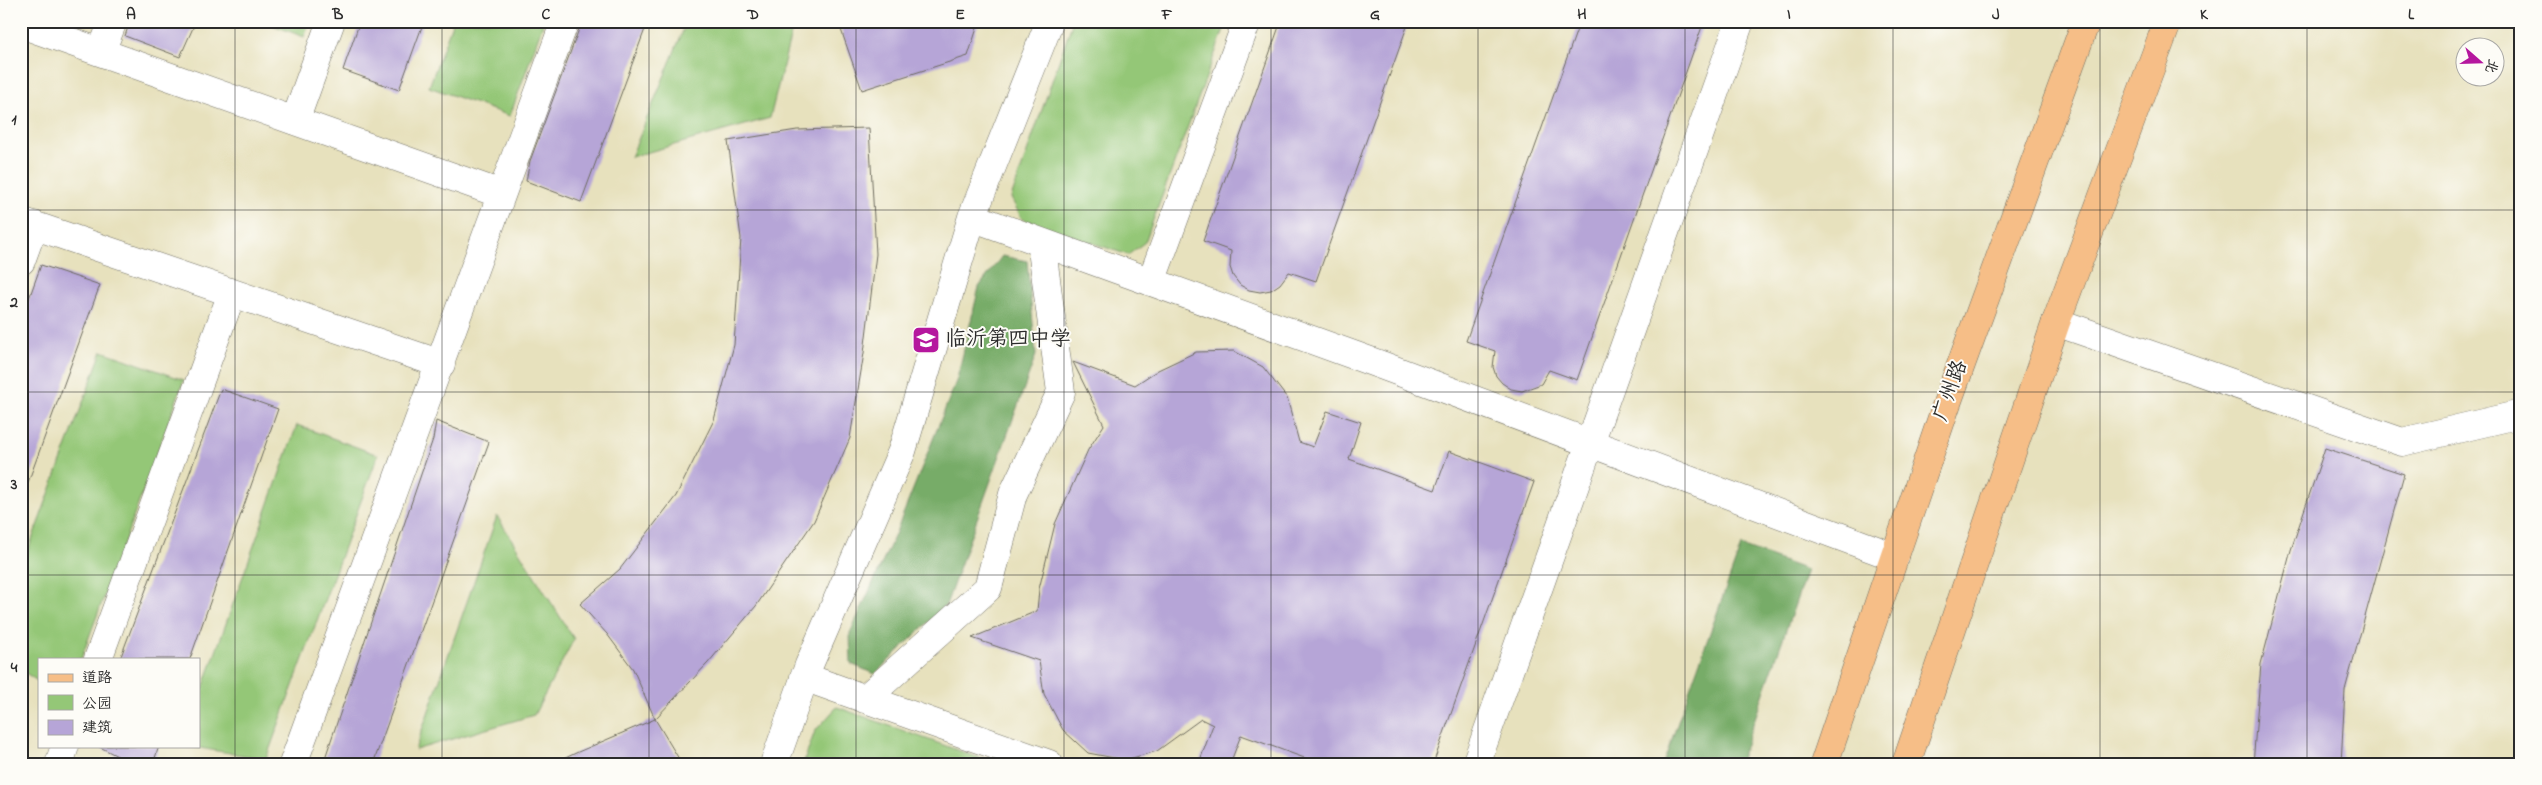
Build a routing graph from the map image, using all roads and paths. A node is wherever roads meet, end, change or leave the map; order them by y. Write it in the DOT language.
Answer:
graph roads {
  1 [pos="113,21"];
  2 [pos="331,21"];
  3 [pos="565,21"];
  4 [pos="1050,21"];
  5 [pos="1246,21"];
  6 [pos="1740,21"];
  7 [pos="2086,21"];
  8 [pos="2168,21"];
  9 [pos="21,24"];
  10 [pos="102,52"];
  11 [pos="294,121"];
  12 [pos="501,194"];
  13 [pos="972,217"];
  14 [pos="28,223"];
  15 [pos="1040,242"];
  16 [pos="21,261"];
  17 [pos="1151,282"];
  18 [pos="232,293"];
  19 [pos="2056,322"];
  20 [pos="441,364"];
  21 [pos="2521,414"];
  22 [pos="1590,443"];
  23 [pos="1894,557"];
  24 [pos="98,658"];
  25 [pos="804,677"];
  26 [pos="866,699"];
  27 [pos="64,748"];
  28 [pos="59,764"];
  29 [pos="293,764"];
  30 [pos="774,764"];
  31 [pos="1049,764"];
  32 [pos="1476,764"];
  33 [pos="1824,764"];
  34 [pos="1906,764"];
  1 -- 10 [label="street"];
  2 -- 11 [label="street"];
  3 -- 12 [label="street"];
  4 -- 13 [label="street"];
  5 -- 17 [label="street"];
  6 -- 22 [label="street"];
  7 -- 23 [label="main road, 广州路"];
  8 -- 19 [label="main road"];
  9 -- 10 [label="street"];
  10 -- 11 [label="street"];
  11 -- 12 [label="street"];
  12 -- 20 [label="street"];
  13 -- 15 [label="street"];
  13 -- 25 [label="street"];
  14 -- 16 [label="street"];
  14 -- 18 [label="street"];
  15 -- 17 [label="street"];
  15 -- 26 [label="street"];
  17 -- 22 [label="street"];
  18 -- 20 [label="street"];
  18 -- 24 [label="street"];
  19 -- 21 [label="street"];
  19 -- 34 [label="main road"];
  20 -- 29 [label="street"];
  22 -- 23 [label="street"];
  22 -- 32 [label="street"];
  23 -- 33 [label="main road, 广州路"];
  25 -- 26 [label="street"];
  25 -- 30 [label="street"];
  26 -- 31 [label="street"];
  27 -- 28 [label="street"];
}
